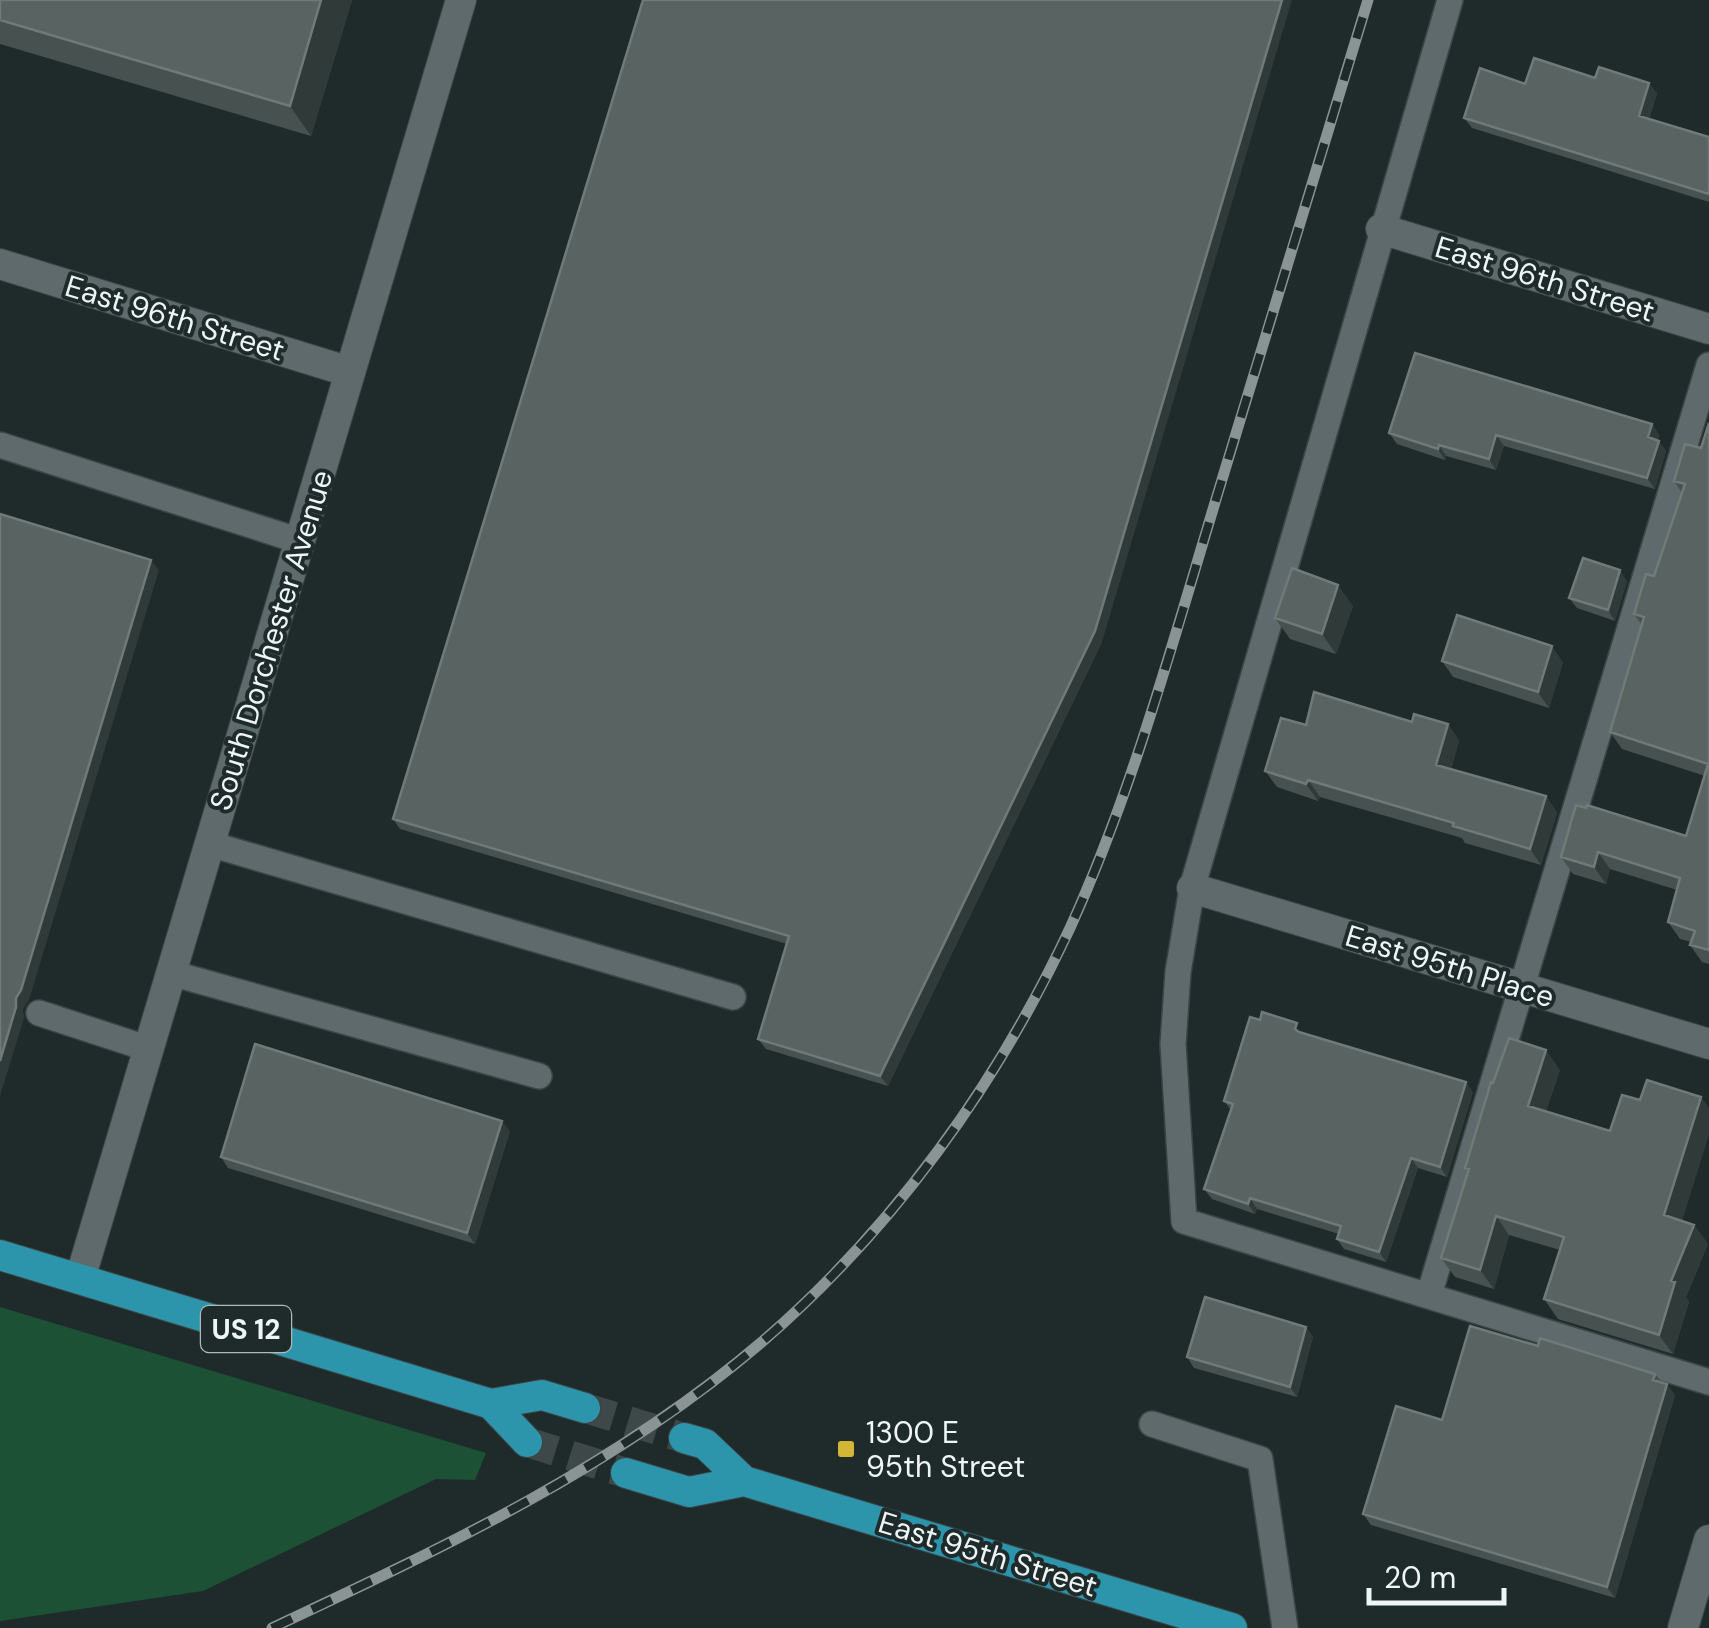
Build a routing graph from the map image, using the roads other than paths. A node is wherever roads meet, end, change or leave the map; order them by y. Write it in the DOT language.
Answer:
graph roads {
  1 [pos="461,0"];
  2 [pos="1450,0"];
  3 [pos="1381,229"];
  4 [pos="0,264"];
  5 [pos="1709,329"];
  6 [pos="1709,365"];
  7 [pos="350,372"];
  8 [pos="0,445"];
  9 [pos="300,541"];
  10 [pos="210,844"];
  11 [pos="1192,888"];
  12 [pos="171,973"];
  13 [pos="1520,987"];
  14 [pos="733,997"];
  15 [pos="40,1013"];
  16 [pos="1709,1044"];
  17 [pos="149,1049"];
  18 [pos="538,1076"];
  19 [pos="0,1254"];
  20 [pos="80,1279"];
  21 [pos="1429,1295"];
  22 [pos="1709,1382"];
  23 [pos="492,1404"];
  24 [pos="585,1408"];
  25 [pos="1152,1424"];
  26 [pos="684,1438"];
  27 [pos="527,1442"];
  28 [pos="626,1473"];
  29 [pos="744,1481"];
  30 [pos="1709,1540"];
  31 [pos="1187,1622"];
  32 [pos="1232,1628"];
  33 [pos="1285,1628"];
  34 [pos="1683,1628"];
  1 -- 7 [label="street, South Dorchester Avenue"];
  2 -- 3 [label="lane"];
  3 -- 5 [label="street, East 96th Street"];
  3 -- 11 [label="lane"];
  4 -- 7 [label="street, East 96th Street"];
  6 -- 13 [label="lane"];
  7 -- 9 [label="street, South Dorchester Avenue"];
  8 -- 9 [label="lane"];
  9 -- 10 [label="street, South Dorchester Avenue"];
  10 -- 12 [label="street, South Dorchester Avenue"];
  10 -- 14 [label="lane"];
  11 -- 13 [label="street, East 95th Place"];
  11 -- 21 [label="lane"];
  12 -- 17 [label="street, South Dorchester Avenue"];
  12 -- 18 [label="lane"];
  13 -- 16 [label="street, East 95th Place"];
  13 -- 21 [label="lane"];
  15 -- 17 [label="lane"];
  17 -- 20 [label="street, South Dorchester Avenue"];
  19 -- 20 [label="main road, US 12"];
  20 -- 23 [label="main road, US 12"];
  21 -- 22 [label="lane"];
  23 -- 24 [label="main road, US 12"];
  23 -- 27 [label="main road"];
  25 -- 33 [label="lane"];
  26 -- 29 [label="main road, East 95th Street"];
  28 -- 29 [label="main road, East 95th Street"];
  29 -- 31 [label="main road, East 95th Street"];
  30 -- 34 [label="street"];
  31 -- 32 [label="main road, East 95th Street"];
}
